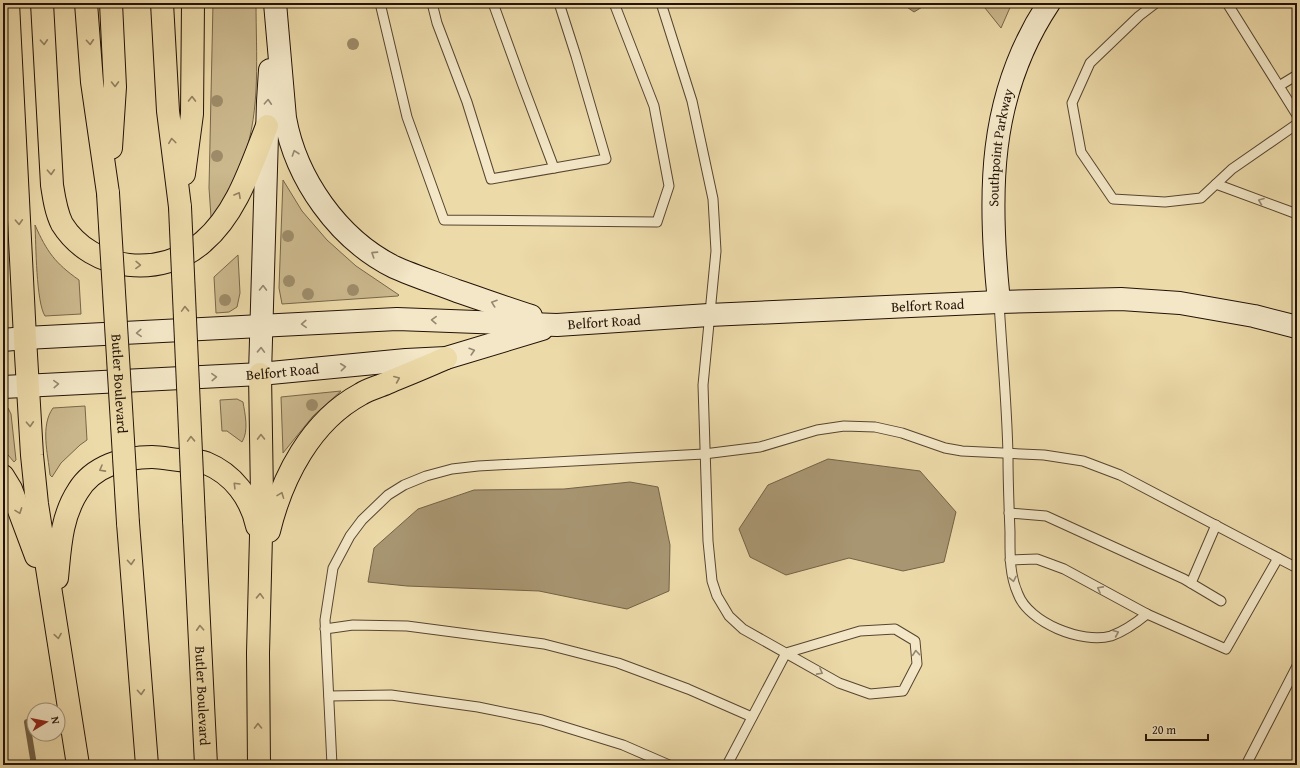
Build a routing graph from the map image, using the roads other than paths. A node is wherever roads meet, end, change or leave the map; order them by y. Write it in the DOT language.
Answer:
graph roads {
  1 [pos="8,3"];
  2 [pos="42,3"];
  3 [pos="86,3"];
  4 [pos="111,3"];
  5 [pos="162,3"];
  6 [pos="193,3"];
  7 [pos="380,3"];
  8 [pos="432,3"];
  9 [pos="493,3"];
  10 [pos="559,3"];
  11 [pos="614,3"];
  12 [pos="661,3"];
  13 [pos="1049,3"];
  14 [pos="1156,3"];
  15 [pos="1227,3"];
  16 [pos="275,8"];
  17 [pos="1297,75"];
  18 [pos="1279,86"];
  19 [pos="1297,116"];
  20 [pos="1297,124"];
  21 [pos="267,126"];
  22 [pos="15,141"];
  23 [pos="554,168"];
  24 [pos="1216,184"];
  25 [pos="108,193"];
  26 [pos="180,207"];
  27 [pos="3,211"];
  28 [pos="1297,214"];
  29 [pos="999,302"];
  30 [pos="709,315"];
  31 [pos="557,325"];
  32 [pos="262,327"];
  33 [pos="1297,327"];
  34 [pos="25,338"];
  35 [pos="3,340"];
  36 [pos="446,358"];
  37 [pos="260,374"];
  38 [pos="28,385"];
  39 [pos="3,387"];
  40 [pos="704,454"];
  41 [pos="1008,454"];
  42 [pos="3,476"];
  43 [pos="1009,512"];
  44 [pos="1216,526"];
  45 [pos="1278,558"];
  46 [pos="262,560"];
  47 [pos="1010,560"];
  48 [pos="1297,568"];
  49 [pos="1191,583"];
  50 [pos="1221,601"];
  51 [pos="54,605"];
  52 [pos="1147,614"];
  53 [pos="325,629"];
  54 [pos="786,652"];
  55 [pos="1297,666"];
  56 [pos="329,696"];
  57 [pos="752,717"];
  58 [pos="78,765"];
  59 [pos="147,765"];
  60 [pos="206,765"];
  61 [pos="259,765"];
  62 [pos="332,765"];
  63 [pos="669,765"];
  64 [pos="727,765"];
  65 [pos="1246,765"];
  1 -- 22 [label="highway"];
  2 -- 21 [label="highway, one-way"];
  3 -- 25 [label="highway, Butler Boulevard, one-way"];
  4 -- 25 [label="highway, one-way"];
  26 -- 5 [label="highway, Butler Boulevard, one-way"];
  26 -- 6 [label="highway, one-way"];
  7 -- 11 [label="lane"];
  8 -- 23 [label="lane"];
  9 -- 23 [label="lane"];
  10 -- 23 [label="lane"];
  12 -- 30 [label="lane"];
  13 -- 29 [label="main road, Southpoint Parkway"];
  14 -- 24 [label="lane"];
  15 -- 18 [label="lane"];
  21 -- 16 [label="main road, one-way"];
  31 -- 16 [label="main road, one-way"];
  17 -- 18 [label="lane"];
  18 -- 19 [label="lane"];
  20 -- 24 [label="lane"];
  32 -- 21 [label="main road, one-way"];
  22 -- 27 [label="highway"];
  22 -- 34 [label="highway, one-way"];
  28 -- 24 [label="lane, one-way"];
  25 -- 59 [label="highway, Butler Boulevard, one-way, bridge"];
  60 -- 26 [label="highway, Butler Boulevard, one-way, bridge"];
  29 -- 30 [label="main road, Belfort Road"];
  29 -- 33 [label="main road, Belfort Road"];
  29 -- 41 [label="lane"];
  30 -- 31 [label="main road, Belfort Road"];
  30 -- 40 [label="lane"];
  31 -- 32 [label="main road, Belfort Road, one-way"];
  36 -- 31 [label="main road, Belfort Road, one-way"];
  32 -- 34 [label="main road, Belfort Road, one-way"];
  37 -- 32 [label="main road, one-way"];
  34 -- 35 [label="main road, Belfort Road"];
  34 -- 38 [label="highway"];
  37 -- 36 [label="main road, Belfort Road, one-way"];
  46 -- 36 [label="highway, one-way"];
  38 -- 37 [label="main road, Belfort Road, one-way"];
  46 -- 37 [label="highway, one-way"];
  38 -- 39 [label="main road, Belfort Road"];
  38 -- 51 [label="highway, one-way"];
  40 -- 41 [label="lane"];
  40 -- 53 [label="lane"];
  40 -- 54 [label="lane"];
  41 -- 43 [label="lane"];
  41 -- 44 [label="lane"];
  42 -- 51 [label="highway, one-way"];
  43 -- 47 [label="lane"];
  43 -- 49 [label="lane"];
  44 -- 45 [label="lane"];
  44 -- 49 [label="lane"];
  45 -- 48 [label="lane"];
  45 -- 52 [label="lane"];
  46 -- 51 [label="highway, one-way"];
  61 -- 46 [label="highway, one-way"];
  52 -- 47 [label="lane, one-way"];
  47 -- 52 [label="lane, one-way"];
  49 -- 50 [label="lane"];
  51 -- 58 [label="highway, one-way"];
  53 -- 56 [label="lane"];
  53 -- 57 [label="lane"];
  54 -- 54 [label="lane, one-way"];
  54 -- 57 [label="lane"];
  55 -- 65 [label="lane"];
  56 -- 62 [label="lane"];
  56 -- 63 [label="lane"];
  57 -- 64 [label="lane"];
}
